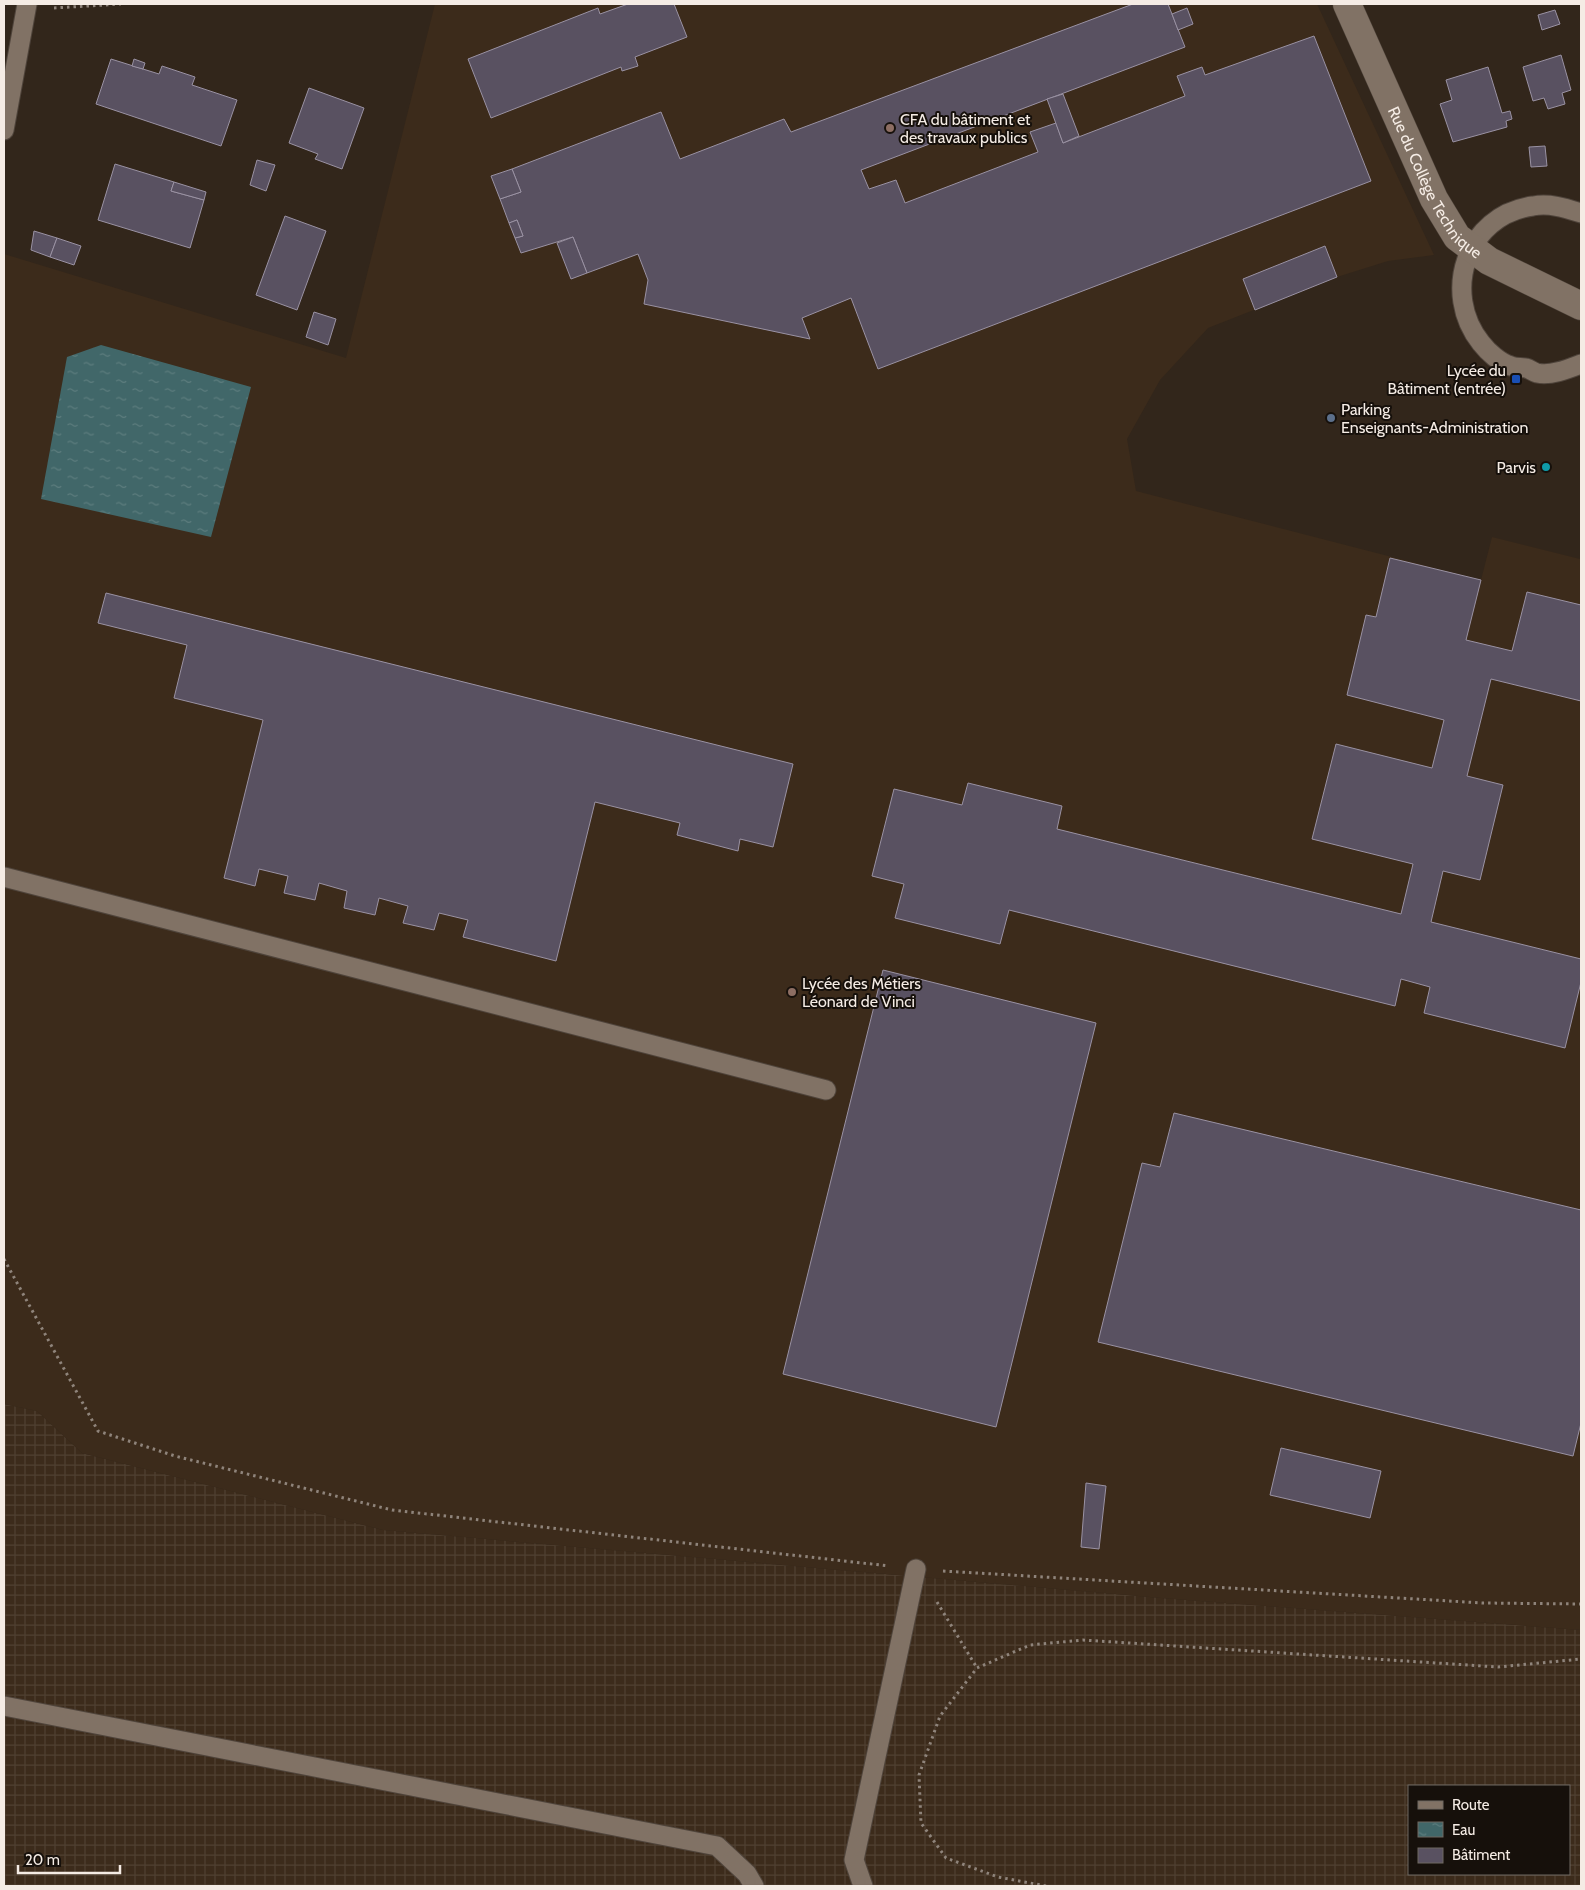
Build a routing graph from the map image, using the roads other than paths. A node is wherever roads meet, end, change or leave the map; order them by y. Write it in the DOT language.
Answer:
graph roads {
  1 [pos="1347,4"];
  2 [pos="27,7"];
  3 [pos="4,130"];
  4 [pos="1581,213"];
  5 [pos="1471,247"];
  6 [pos="1581,306"];
  7 [pos="1581,364"];
  8 [pos="4,877"];
  9 [pos="826,1090"];
  10 [pos="916,1569"];
  11 [pos="4,1706"];
  12 [pos="754,1886"];
  13 [pos="863,1886"];
  1 -- 5 [label="street, Rue du Collège Technique"];
  2 -- 3 [label="lane"];
  4 -- 5 [label="lane"];
  5 -- 6 [label="street, Rue du Collège Technique"];
  5 -- 7 [label="lane"];
  8 -- 9 [label="lane"];
  10 -- 13 [label="lane"];
  11 -- 12 [label="lane"];
}
